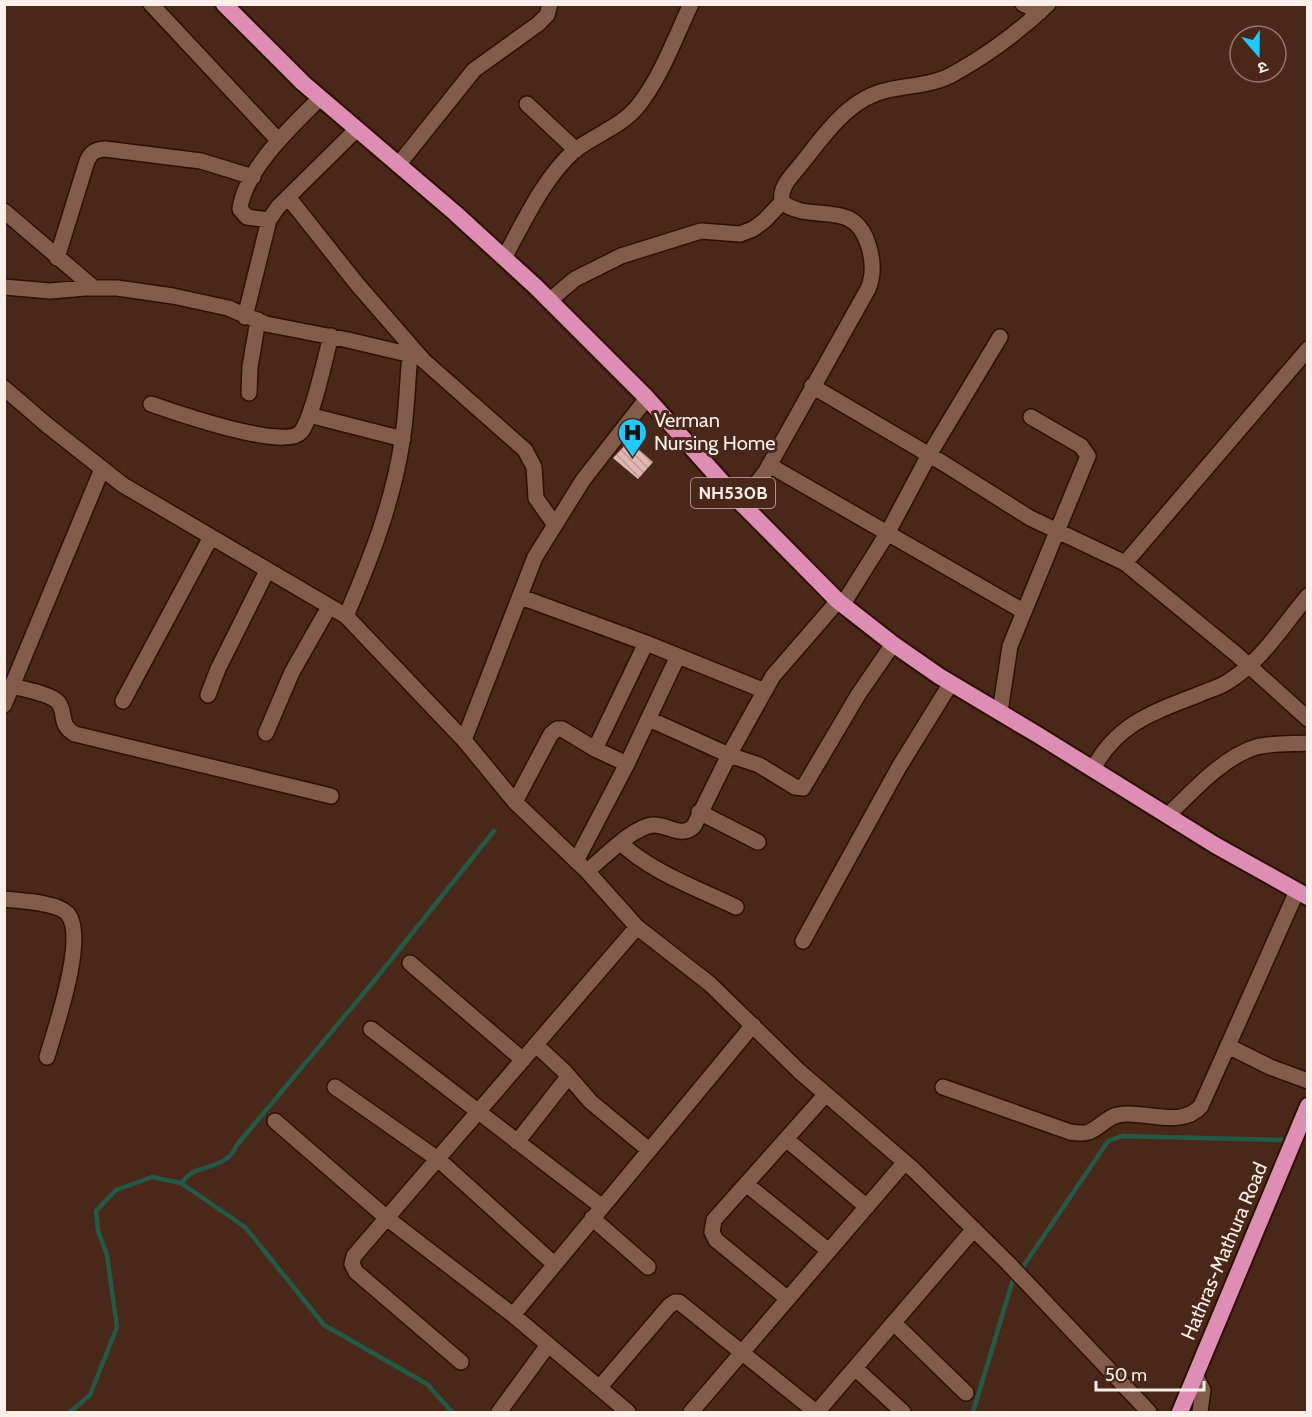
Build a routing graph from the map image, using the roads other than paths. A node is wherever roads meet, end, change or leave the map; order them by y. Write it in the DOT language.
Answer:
graph roads {
  1 [pos="151,4"];
  2 [pos="225,4"];
  3 [pos="550,4"];
  4 [pos="691,4"];
  5 [pos="1023,4"];
  6 [pos="1044,8"];
  7 [pos="320,98"];
  8 [pos="527,104"];
  9 [pos="356,130"];
  10 [pos="278,140"];
  11 [pos="576,150"];
  12 [pos="398,165"];
  13 [pos="253,177"];
  14 [pos="288,197"];
  15 [pos="782,202"];
  16 [pos="4,211"];
  17 [pos="269,220"];
  18 [pos="57,258"];
  19 [pos="504,258"];
  20 [pos="4,287"];
  21 [pos="94,288"];
  22 [pos="549,301"];
  23 [pos="252,318"];
  24 [pos="331,336"];
  25 [pos="1000,337"];
  26 [pos="1308,349"];
  27 [pos="415,356"];
  28 [pos="812,386"];
  29 [pos="4,388"];
  30 [pos="249,393"];
  31 [pos="647,398"];
  32 [pos="151,404"];
  33 [pos="309,415"];
  34 [pos="1031,417"];
  35 [pos="403,440"];
  36 [pos="929,455"];
  37 [pos="769,465"];
  38 [pos="102,469"];
  39 [pos="741,502"];
  40 [pos="555,525"];
  41 [pos="1058,531"];
  42 [pos="887,534"];
  43 [pos="211,537"];
  44 [pos="1125,563"];
  45 [pos="267,571"];
  46 [pos="1308,596"];
  47 [pos="520,597"];
  48 [pos="841,602"];
  49 [pos="329,607"];
  50 [pos="1023,611"];
  51 [pos="346,616"];
  52 [pos="646,643"];
  53 [pos="893,644"];
  54 [pos="678,656"];
  55 [pos="1250,667"];
  56 [pos="951,683"];
  57 [pos="9,688"];
  58 [pos="765,691"];
  59 [pos="208,695"];
  60 [pos="123,701"];
  61 [pos="4,705"];
  62 [pos="1000,712"];
  63 [pos="649,719"];
  64 [pos="1308,719"];
  65 [pos="267,733"];
  66 [pos="464,740"];
  67 [pos="1308,743"];
  68 [pos="595,748"];
  69 [pos="729,755"];
  70 [pos="627,764"];
  71 [pos="1094,769"];
  72 [pos="331,796"];
  73 [pos="515,802"];
  74 [pos="699,812"];
  75 [pos="1168,815"];
  76 [pos="758,842"];
  77 [pos="621,843"];
  78 [pos="582,866"];
  79 [pos="1302,894"];
  80 [pos="4,899"];
  81 [pos="736,907"];
  82 [pos="637,927"];
  83 [pos="803,941"];
  84 [pos="410,963"];
  85 [pos="753,1025"];
  86 [pos="371,1029"];
  87 [pos="536,1045"];
  88 [pos="1228,1046"];
  89 [pos="47,1057"];
  90 [pos="523,1060"];
  91 [pos="568,1077"];
  92 [pos="1308,1081"];
  93 [pos="335,1087"];
  94 [pos="943,1087"];
  95 [pos="826,1094"];
  96 [pos="1308,1106"];
  97 [pos="478,1112"];
  98 [pos="275,1121"];
  99 [pos="786,1139"];
  100 [pos="517,1142"];
  101 [pos="649,1150"];
  102 [pos="439,1160"];
  103 [pos="905,1162"];
  104 [pos="746,1184"];
  105 [pos="867,1207"];
  106 [pos="597,1212"];
  107 [pos="388,1218"];
  108 [pos="974,1229"];
  109 [pos="829,1251"];
  110 [pos="554,1264"];
  111 [pos="648,1267"];
  112 [pos="788,1299"];
  113 [pos="513,1315"];
  114 [pos="894,1323"];
  115 [pos="548,1345"];
  116 [pos="741,1353"];
  117 [pos="461,1362"];
  118 [pos="855,1368"];
  119 [pos="1195,1375"];
  120 [pos="599,1388"];
  121 [pos="966,1393"];
  122 [pos="506,1410"];
  123 [pos="1181,1411"];
  124 [pos="628,1413"];
  125 [pos="691,1413"];
  126 [pos="816,1413"];
  127 [pos="903,1413"];
  128 [pos="1149,1413"];
  129 [pos="1200,1413"];
  1 -- 10 [label="street"];
  2 -- 7 [label="highway, NH530B"];
  3 -- 12 [label="street"];
  4 -- 11 [label="street"];
  5 -- 6 [label="street"];
  6 -- 15 [label="street"];
  7 -- 9 [label="highway, NH530B"];
  7 -- 10 [label="street"];
  8 -- 11 [label="street"];
  9 -- 12 [label="highway, NH530B"];
  9 -- 14 [label="street"];
  10 -- 13 [label="street"];
  11 -- 19 [label="street"];
  12 -- 19 [label="highway, NH530B"];
  13 -- 17 [label="street"];
  13 -- 18 [label="street"];
  14 -- 17 [label="street"];
  14 -- 27 [label="street"];
  15 -- 22 [label="street"];
  15 -- 28 [label="street"];
  16 -- 18 [label="street"];
  17 -- 23 [label="street"];
  18 -- 21 [label="street"];
  19 -- 22 [label="highway, NH530B"];
  20 -- 21 [label="street"];
  21 -- 23 [label="street"];
  22 -- 31 [label="highway, NH530B"];
  23 -- 24 [label="street"];
  23 -- 30 [label="street"];
  24 -- 27 [label="street"];
  24 -- 33 [label="street"];
  25 -- 36 [label="street"];
  26 -- 44 [label="street"];
  27 -- 35 [label="street"];
  27 -- 40 [label="street"];
  28 -- 36 [label="street"];
  28 -- 37 [label="street"];
  29 -- 38 [label="street"];
  31 -- 39 [label="highway, NH530B"];
  31 -- 40 [label="street"];
  32 -- 33 [label="street"];
  33 -- 35 [label="street"];
  34 -- 41 [label="street"];
  35 -- 51 [label="street"];
  36 -- 41 [label="street"];
  36 -- 42 [label="street"];
  37 -- 39 [label="street"];
  37 -- 42 [label="street"];
  38 -- 43 [label="street"];
  38 -- 57 [label="street"];
  39 -- 48 [label="highway, NH530B"];
  40 -- 47 [label="street"];
  41 -- 44 [label="street"];
  41 -- 50 [label="street"];
  42 -- 48 [label="street"];
  42 -- 50 [label="street"];
  43 -- 45 [label="street"];
  43 -- 60 [label="street"];
  44 -- 55 [label="street"];
  45 -- 49 [label="street"];
  45 -- 59 [label="street"];
  46 -- 55 [label="street"];
  47 -- 52 [label="street"];
  47 -- 66 [label="street"];
  48 -- 53 [label="highway, NH530B"];
  48 -- 58 [label="street"];
  49 -- 51 [label="street"];
  49 -- 65 [label="street"];
  50 -- 62 [label="street"];
  51 -- 66 [label="street"];
  52 -- 54 [label="street"];
  52 -- 68 [label="street"];
  53 -- 56 [label="highway, NH530B"];
  53 -- 69 [label="street"];
  54 -- 58 [label="street"];
  54 -- 63 [label="street"];
  55 -- 64 [label="street"];
  55 -- 71 [label="street"];
  56 -- 62 [label="highway, NH530B"];
  56 -- 83 [label="street"];
  57 -- 61 [label="street"];
  57 -- 72 [label="street"];
  58 -- 69 [label="street"];
  62 -- 71 [label="highway, NH530B"];
  63 -- 69 [label="street"];
  63 -- 70 [label="street"];
  66 -- 73 [label="street"];
  67 -- 75 [label="street"];
  68 -- 70 [label="street"];
  68 -- 73 [label="street"];
  69 -- 74 [label="street"];
  70 -- 78 [label="street"];
  71 -- 75 [label="highway, NH530B"];
  73 -- 78 [label="street"];
  74 -- 76 [label="street"];
  74 -- 77 [label="street"];
  75 -- 79 [label="highway, NH530B"];
  77 -- 78 [label="street"];
  77 -- 81 [label="street"];
  78 -- 82 [label="street"];
  79 -- 88 [label="street"];
  80 -- 89 [label="street"];
  82 -- 85 [label="street"];
  82 -- 87 [label="street"];
  84 -- 90 [label="street"];
  85 -- 95 [label="street"];
  85 -- 101 [label="street"];
  86 -- 97 [label="street"];
  87 -- 90 [label="street"];
  87 -- 91 [label="street"];
  88 -- 92 [label="street"];
  88 -- 94 [label="street"];
  90 -- 97 [label="street"];
  91 -- 100 [label="street"];
  91 -- 101 [label="street"];
  93 -- 102 [label="street"];
  95 -- 99 [label="street"];
  95 -- 103 [label="street"];
  96 -- 119 [label="highway, Hathras-Mathura Road"];
  97 -- 100 [label="street"];
  97 -- 102 [label="street"];
  98 -- 107 [label="street"];
  99 -- 104 [label="street"];
  99 -- 105 [label="street"];
  100 -- 106 [label="street"];
  101 -- 106 [label="street"];
  102 -- 107 [label="street"];
  102 -- 110 [label="street"];
  103 -- 105 [label="street"];
  103 -- 108 [label="street"];
  104 -- 109 [label="street"];
  104 -- 112 [label="street"];
  105 -- 109 [label="street"];
  106 -- 110 [label="street"];
  106 -- 111 [label="street"];
  107 -- 113 [label="street"];
  107 -- 117 [label="street"];
  108 -- 114 [label="street"];
  108 -- 128 [label="street"];
  109 -- 112 [label="street"];
  110 -- 113 [label="street"];
  112 -- 116 [label="street"];
  113 -- 115 [label="street"];
  114 -- 118 [label="street"];
  114 -- 121 [label="street"];
  115 -- 120 [label="street"];
  115 -- 122 [label="street"];
  116 -- 120 [label="street"];
  116 -- 125 [label="street"];
  116 -- 126 [label="street"];
  118 -- 126 [label="street"];
  118 -- 127 [label="street"];
  119 -- 123 [label="highway, Hathras-Mathura Road"];
  119 -- 129 [label="street"];
  120 -- 124 [label="street"];
}
